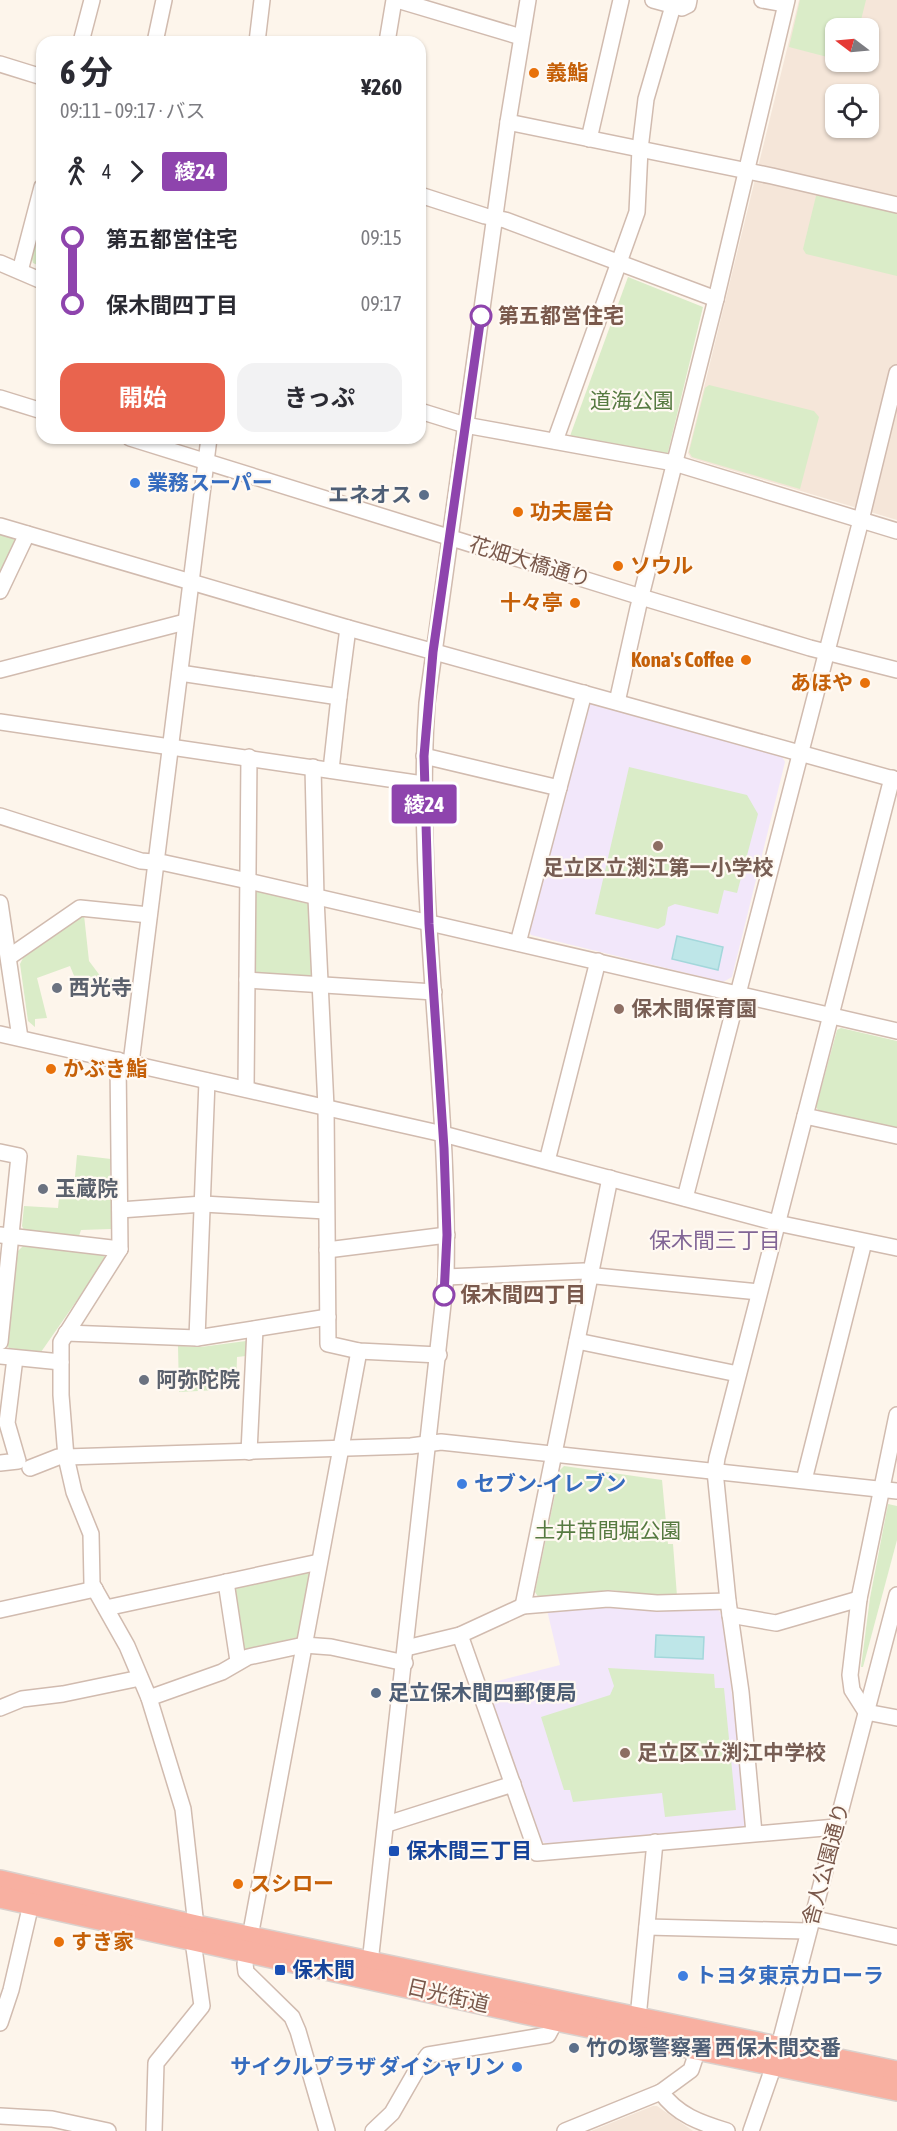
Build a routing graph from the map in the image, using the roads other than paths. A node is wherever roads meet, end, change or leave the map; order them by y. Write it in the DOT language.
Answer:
graph roads {
  1 [pos="92,0"];
  2 [pos="164,0"];
  3 [pos="262,0"];
  4 [pos="395,0"];
  5 [pos="528,0"];
  6 [pos="621,0"];
  7 [pos="653,0"];
  8 [pos="689,0"];
  9 [pos="762,0"];
  10 [pos="786,2"];
  11 [pos="673,6"];
  12 [pos="83,36"];
  13 [pos="155,36"];
  14 [pos="258,36"];
  15 [pos="388,36"];
  16 [pos="521,37"];
  17 [pos="0,64"];
  18 [pos="36,75"];
  19 [pos="508,122"];
  20 [pos="589,139"];
  21 [pos="640,149"];
  22 [pos="746,171"];
  23 [pos="426,197"];
  24 [pos="897,205"];
  25 [pos="36,210"];
  26 [pos="495,218"];
  27 [pos="0,263"];
  28 [pos="620,263"];
  29 [pos="20,272"];
  30 [pos="36,279"];
  31 [pos="716,299"];
  32 [pos="897,373"];
  33 [pos="0,398"];
  34 [pos="36,409"];
  35 [pos="426,413"];
  36 [pos="465,424"];
  37 [pos="555,441"];
  38 [pos="150,444"];
  39 [pos="207,444"];
  40 [pos="206,461"];
  41 [pos="675,463"];
  42 [pos="861,520"];
  43 [pos="0,526"];
  44 [pos="897,531"];
  45 [pos="27,534"];
  46 [pos="449,537"];
  47 [pos="190,582"];
  48 [pos="0,591"];
  49 [pos="641,597"];
  50 [pos="186,622"];
  51 [pos="348,628"];
  52 [pos="433,652"];
  53 [pos="826,652"];
  54 [pos="0,670"];
  55 [pos="897,670"];
  56 [pos="180,673"];
  57 [pos="584,693"];
  58 [pos="339,697"];
  59 [pos="617,702"];
  60 [pos="0,722"];
  61 [pos="171,747"];
  62 [pos="800,752"];
  63 [pos="424,756"];
  64 [pos="249,757"];
  65 [pos="313,767"];
  66 [pos="331,770"];
  67 [pos="894,779"];
  68 [pos="423,784"];
  69 [pos="559,788"];
  70 [pos="0,816"];
  71 [pos="155,862"];
  72 [pos="248,881"];
  73 [pos="316,898"];
  74 [pos="0,903"];
  75 [pos="149,915"];
  76 [pos="429,924"];
  77 [pos="2,933"];
  78 [pos="518,943"];
  79 [pos="9,957"];
  80 [pos="598,961"];
  81 [pos="247,980"];
  82 [pos="320,985"];
  83 [pos="434,992"];
  84 [pos="738,993"];
  85 [pos="831,1015"];
  86 [pos="897,1032"];
  87 [pos="0,1034"];
  88 [pos="20,1038"];
  89 [pos="125,1062"];
  90 [pos="207,1081"];
  91 [pos="246,1089"];
  92 [pos="326,1107"];
  93 [pos="804,1116"];
  94 [pos="443,1134"];
  95 [pos="897,1136"];
  96 [pos="0,1152"];
  97 [pos="547,1161"];
  98 [pos="610,1178"];
  99 [pos="685,1198"];
  100 [pos="203,1204"];
  101 [pos="120,1210"];
  102 [pos="326,1211"];
  103 [pos="777,1223"];
  104 [pos="447,1235"];
  105 [pos="5,1236"];
  106 [pos="864,1242"];
  107 [pos="897,1248"];
  108 [pos="120,1249"];
  109 [pos="327,1250"];
  110 [pos="590,1273"];
  111 [pos="446,1277"];
  112 [pos="759,1292"];
  113 [pos="327,1317"];
  114 [pos="255,1329"];
  115 [pos="66,1333"];
  116 [pos="196,1338"];
  117 [pos="577,1341"];
  118 [pos="0,1342"];
  119 [pos="359,1351"];
  120 [pos="439,1354"];
  121 [pos="8,1357"];
  122 [pos="61,1362"];
  123 [pos="738,1374"];
  124 [pos="897,1415"];
  125 [pos="429,1444"];
  126 [pos="342,1449"];
  127 [pos="249,1452"];
  128 [pos="553,1454"];
  129 [pos="66,1457"];
  130 [pos="0,1463"];
  131 [pos="30,1468"];
  132 [pos="715,1472"];
  133 [pos="804,1480"];
  134 [pos="890,1489"];
  135 [pos="319,1562"];
  136 [pos="226,1582"];
  137 [pos="95,1589"];
  138 [pos="897,1595"];
  139 [pos="860,1599"];
  140 [pos="523,1606"];
  141 [pos="106,1608"];
  142 [pos="729,1608"];
  143 [pos="0,1610"];
  144 [pos="460,1635"];
  145 [pos="304,1645"];
  146 [pos="406,1655"];
  147 [pos="238,1660"];
  148 [pos="140,1678"];
  149 [pos="149,1698"];
  150 [pos="0,1708"];
  151 [pos="866,1712"];
  152 [pos="897,1718"];
  153 [pos="513,1784"];
  154 [pos="387,1824"];
  155 [pos="836,1827"];
  156 [pos="754,1833"];
  157 [pos="655,1842"];
  158 [pos="0,1881"];
  159 [pos="0,1898"];
  160 [pos="31,1904"];
  161 [pos="809,1925"];
  162 [pos="647,1927"];
  163 [pos="194,1933"];
  164 [pos="897,1937"];
  165 [pos="249,1945"];
  166 [pos="370,1970"];
  167 [pos="638,2018"];
  168 [pos="555,2020"];
  169 [pos="0,2023"];
  170 [pos="698,2049"];
  171 [pos="776,2056"];
  172 [pos="897,2072"];
  173 [pos="897,2090"];
  174 [pos="661,2092"];
  175 [pos="0,2116"];
  176 [pos="108,2131"];
  177 [pos="154,2131"];
  178 [pos="327,2131"];
  179 [pos="373,2131"];
  180 [pos="565,2131"];
  181 [pos="727,2131"];
  182 [pos="751,2131"];
  1 -- 12 [label="street"];
  2 -- 13 [label="street"];
  3 -- 14 [label="street"];
  4 -- 15 [label="street"];
  4 -- 16 [label="street"];
  5 -- 16 [label="street"];
  6 -- 20 [label="street"];
  7 -- 11 [label="street"];
  8 -- 11 [label="street"];
  9 -- 10 [label="street"];
  10 -- 22 [label="street"];
  11 -- 21 [label="street"];
  16 -- 19 [label="street"];
  17 -- 18 [label="street"];
  19 -- 20 [label="street"];
  19 -- 26 [label="street"];
  20 -- 21 [label="street"];
  21 -- 22 [label="street"];
  21 -- 28 [label="street"];
  22 -- 24 [label="street"];
  22 -- 31 [label="street"];
  23 -- 26 [label="street"];
  25 -- 29 [label="street"];
  26 -- 28 [label="street"];
  26 -- 36 [label="street"];
  27 -- 29 [label="street"];
  28 -- 31 [label="street"];
  28 -- 37 [label="street"];
  29 -- 30 [label="street"];
  31 -- 41 [label="street"];
  32 -- 42 [label="street"];
  33 -- 34 [label="street"];
  35 -- 36 [label="street"];
  36 -- 37 [label="street"];
  36 -- 46 [label="street"];
  37 -- 41 [label="street"];
  38 -- 40 [label="street, 花畑大橋通り"];
  39 -- 40 [label="street"];
  40 -- 46 [label="street, 花畑大橋通り"];
  40 -- 47 [label="street"];
  41 -- 42 [label="street"];
  41 -- 49 [label="street"];
  42 -- 44 [label="street"];
  42 -- 53 [label="street"];
  43 -- 45 [label="street"];
  45 -- 47 [label="street"];
  45 -- 48 [label="street"];
  46 -- 49 [label="street, 花畑大橋通り"];
  46 -- 52 [label="street"];
  47 -- 50 [label="street"];
  47 -- 51 [label="street"];
  49 -- 53 [label="street, 花畑大橋通り"];
  49 -- 59 [label="street"];
  50 -- 54 [label="street"];
  50 -- 56 [label="street"];
  51 -- 52 [label="street"];
  51 -- 58 [label="street"];
  52 -- 57 [label="street"];
  52 -- 63 [label="street"];
  53 -- 55 [label="street, 花畑大橋通り"];
  53 -- 62 [label="street"];
  56 -- 58 [label="street"];
  56 -- 61 [label="street"];
  57 -- 59 [label="street"];
  57 -- 69 [label="street"];
  58 -- 66 [label="street"];
  59 -- 62 [label="street"];
  60 -- 61 [label="street"];
  61 -- 64 [label="street"];
  61 -- 71 [label="street"];
  62 -- 67 [label="street"];
  62 -- 84 [label="street"];
  63 -- 68 [label="street"];
  63 -- 69 [label="street"];
  64 -- 65 [label="street"];
  64 -- 72 [label="street"];
  65 -- 66 [label="street"];
  65 -- 73 [label="street"];
  66 -- 68 [label="street"];
  67 -- 85 [label="street"];
  68 -- 76 [label="street"];
  69 -- 78 [label="street"];
  70 -- 71 [label="street"];
  71 -- 72 [label="street"];
  71 -- 75 [label="street"];
  72 -- 73 [label="street"];
  72 -- 81 [label="street"];
  73 -- 76 [label="street"];
  73 -- 82 [label="street"];
  74 -- 77 [label="street"];
  75 -- 79 [label="street"];
  75 -- 89 [label="street"];
  76 -- 78 [label="street"];
  76 -- 83 [label="street"];
  77 -- 79 [label="street"];
  78 -- 80 [label="street"];
  79 -- 88 [label="street"];
  80 -- 84 [label="street"];
  80 -- 97 [label="street"];
  81 -- 82 [label="street"];
  81 -- 91 [label="street"];
  82 -- 83 [label="street"];
  82 -- 92 [label="street"];
  83 -- 94 [label="street"];
  84 -- 85 [label="street"];
  84 -- 99 [label="street"];
  85 -- 86 [label="street"];
  85 -- 93 [label="street"];
  87 -- 88 [label="street"];
  88 -- 89 [label="street"];
  89 -- 90 [label="street"];
  89 -- 101 [label="street"];
  90 -- 91 [label="street"];
  90 -- 100 [label="street"];
  91 -- 92 [label="street"];
  92 -- 94 [label="street"];
  92 -- 102 [label="street"];
  93 -- 95 [label="street"];
  93 -- 103 [label="street"];
  94 -- 97 [label="street"];
  94 -- 104 [label="street"];
  96 -- 105 [label="street"];
  97 -- 98 [label="street"];
  98 -- 99 [label="street"];
  98 -- 110 [label="street"];
  99 -- 103 [label="street"];
  100 -- 101 [label="street"];
  100 -- 102 [label="street"];
  100 -- 116 [label="street"];
  101 -- 108 [label="street"];
  102 -- 109 [label="street"];
  103 -- 106 [label="street"];
  103 -- 112 [label="street"];
  104 -- 109 [label="street"];
  104 -- 111 [label="street"];
  105 -- 108 [label="street"];
  105 -- 118 [label="street"];
  106 -- 107 [label="street"];
  106 -- 133 [label="street"];
  108 -- 115 [label="street"];
  109 -- 113 [label="street"];
  110 -- 111 [label="street"];
  110 -- 112 [label="street"];
  110 -- 117 [label="street"];
  111 -- 120 [label="street"];
  112 -- 123 [label="street"];
  113 -- 114 [label="street"];
  113 -- 119 [label="street"];
  114 -- 116 [label="street"];
  114 -- 127 [label="street"];
  115 -- 116 [label="street"];
  115 -- 122 [label="street"];
  117 -- 123 [label="street"];
  117 -- 128 [label="street"];
  119 -- 120 [label="street"];
  119 -- 126 [label="street"];
  120 -- 125 [label="street"];
  121 -- 122 [label="street"];
  121 -- 130 [label="street"];
  122 -- 129 [label="street"];
  123 -- 132 [label="street"];
  124 -- 134 [label="street"];
  125 -- 126 [label="street"];
  125 -- 128 [label="street"];
  125 -- 146 [label="street"];
  126 -- 127 [label="street"];
  126 -- 135 [label="street"];
  127 -- 129 [label="street"];
  128 -- 132 [label="street"];
  128 -- 140 [label="street"];
  129 -- 131 [label="street"];
  129 -- 137 [label="street"];
  132 -- 133 [label="street"];
  132 -- 142 [label="street"];
  133 -- 134 [label="street"];
  134 -- 139 [label="street"];
  135 -- 136 [label="street"];
  135 -- 145 [label="street"];
  136 -- 141 [label="street"];
  136 -- 147 [label="street"];
  137 -- 141 [label="street"];
  137 -- 143 [label="street"];
  138 -- 151 [label="street, 舎人公園通り"];
  139 -- 142 [label="street"];
  139 -- 151 [label="street"];
  140 -- 142 [label="street"];
  140 -- 144 [label="street"];
  141 -- 148 [label="street"];
  142 -- 156 [label="street"];
  144 -- 146 [label="street"];
  144 -- 153 [label="street"];
  145 -- 146 [label="street"];
  145 -- 147 [label="street"];
  145 -- 165 [label="street"];
  146 -- 154 [label="street"];
  147 -- 149 [label="street"];
  148 -- 149 [label="street"];
  148 -- 150 [label="street"];
  149 -- 163 [label="street"];
  151 -- 152 [label="street"];
  151 -- 155 [label="street, 舎人公園通り"];
  153 -- 154 [label="street"];
  153 -- 157 [label="street"];
  154 -- 166 [label="street"];
  155 -- 156 [label="street"];
  155 -- 161 [label="street, 舎人公園通り"];
  156 -- 157 [label="street"];
  157 -- 162 [label="street"];
  158 -- 163 [label="highway, 日光街道"];
  159 -- 160 [label="highway, 日光街道"];
  160 -- 163 [label="highway, 日光街道"];
  160 -- 169 [label="street"];
  161 -- 162 [label="street"];
  161 -- 164 [label="street"];
  161 -- 171 [label="street, 舎人公園通り"];
  162 -- 167 [label="street"];
  163 -- 165 [label="highway, 日光街道"];
  163 -- 177 [label="street"];
  165 -- 166 [label="highway, 日光街道"];
  165 -- 178 [label="street"];
  166 -- 167 [label="highway, 日光街道"];
  166 -- 168 [label="highway, 日光街道"];
  167 -- 171 [label="highway, 日光街道"];
  168 -- 170 [label="highway, 日光街道"];
  168 -- 179 [label="street"];
  170 -- 171 [label="highway, 日光街道"];
  170 -- 174 [label="street"];
  171 -- 172 [label="highway, 日光街道"];
  171 -- 173 [label="highway, 日光街道"];
  171 -- 182 [label="street, 舎人公園通り"];
  174 -- 180 [label="street"];
  174 -- 181 [label="street"];
  175 -- 176 [label="street"];
}
